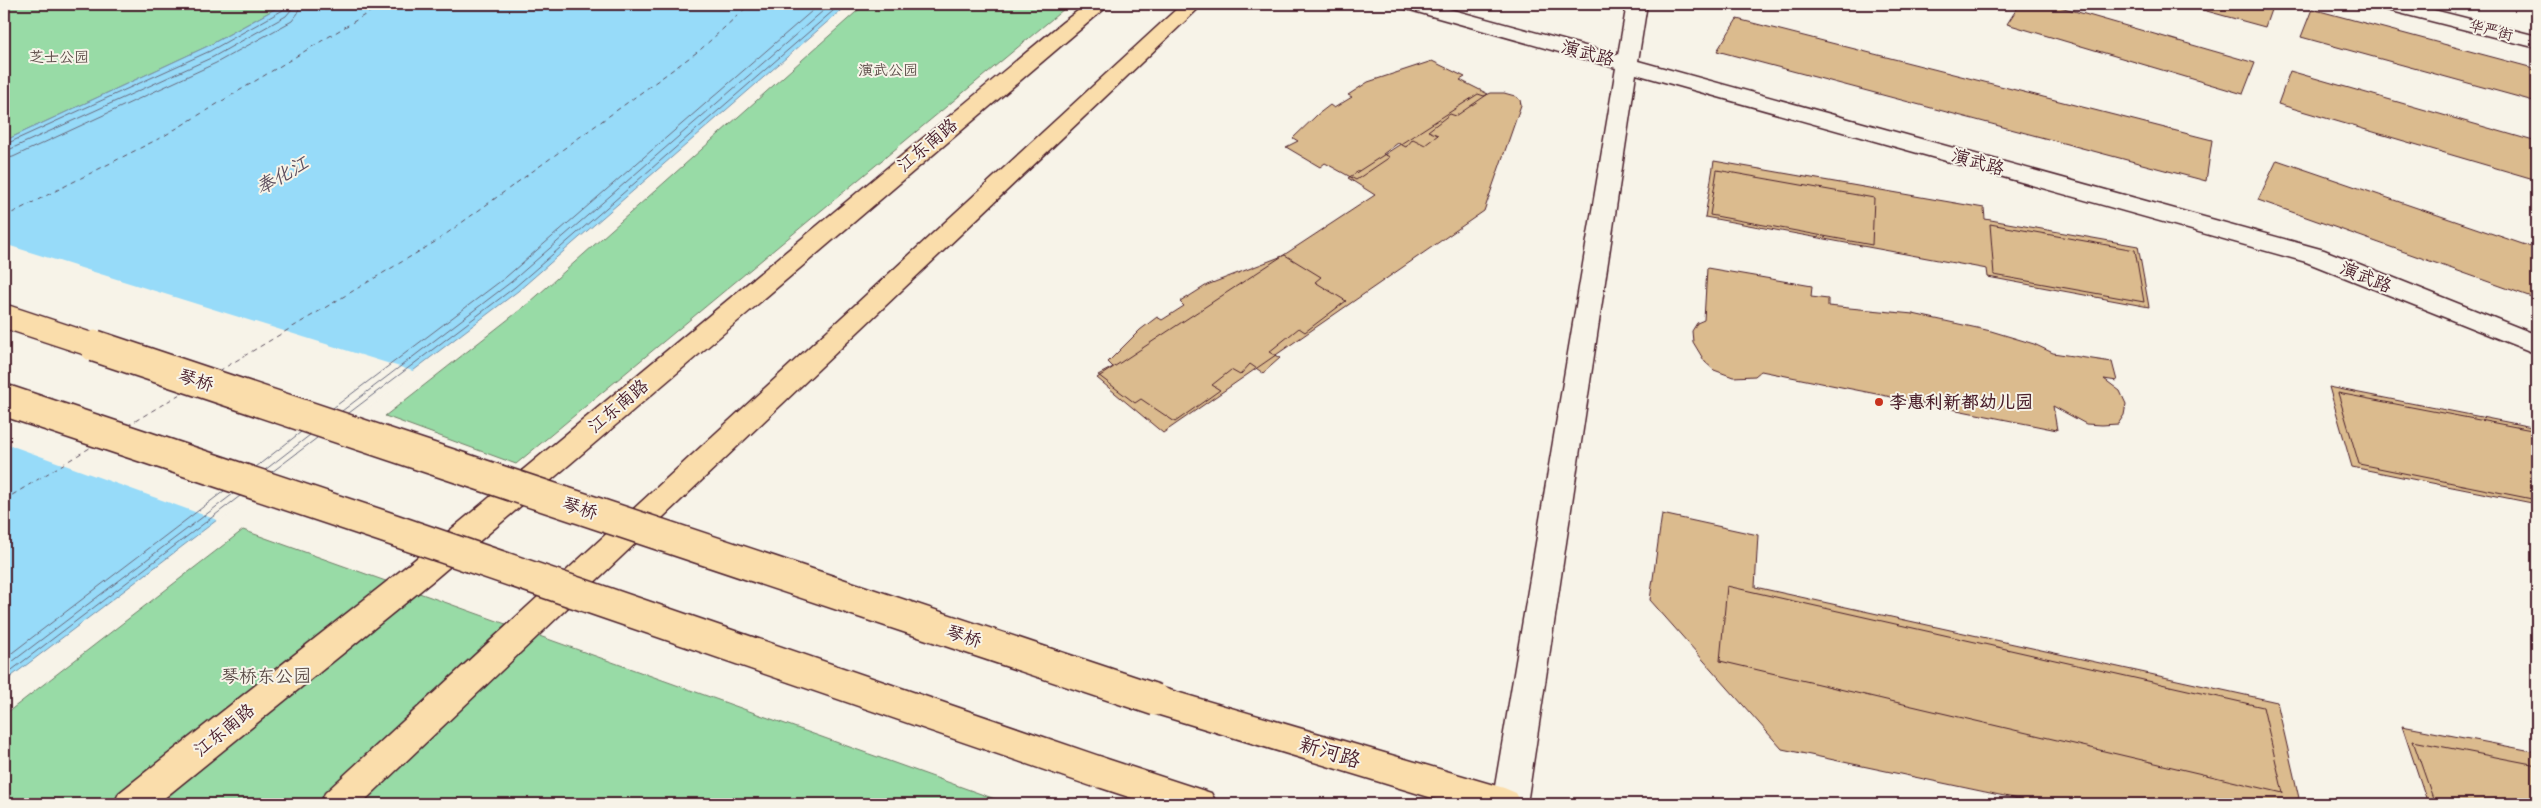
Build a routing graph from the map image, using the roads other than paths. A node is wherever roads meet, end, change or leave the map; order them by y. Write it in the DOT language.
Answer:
graph roads {
  1 [pos="1100,4"];
  2 [pos="1193,4"];
  3 [pos="1410,4"];
  4 [pos="1637,4"];
  5 [pos="2387,4"];
  6 [pos="2537,42"];
  7 [pos="1626,64"];
  8 [pos="4,316"];
  9 [pos="2537,345"];
  10 [pos="4,400"];
  11 [pos="1156,700"];
  12 [pos="132,804"];
  13 [pos="338,804"];
  14 [pos="1199,804"];
  15 [pos="1504,804"];
  16 [pos="1509,804"];
  1 -- 12 [label="main road, 江东南路"];
  2 -- 13 [label="main road"];
  3 -- 7 [label="street, 演武路"];
  4 -- 7 [label="street"];
  5 -- 6 [label="street, 华严街"];
  7 -- 9 [label="street, 演武路"];
  7 -- 16 [label="street"];
  8 -- 11 [label="main road, 琴桥, bridge"];
  10 -- 14 [label="main road, bridge"];
  11 -- 15 [label="main road, 新河路"];
}
